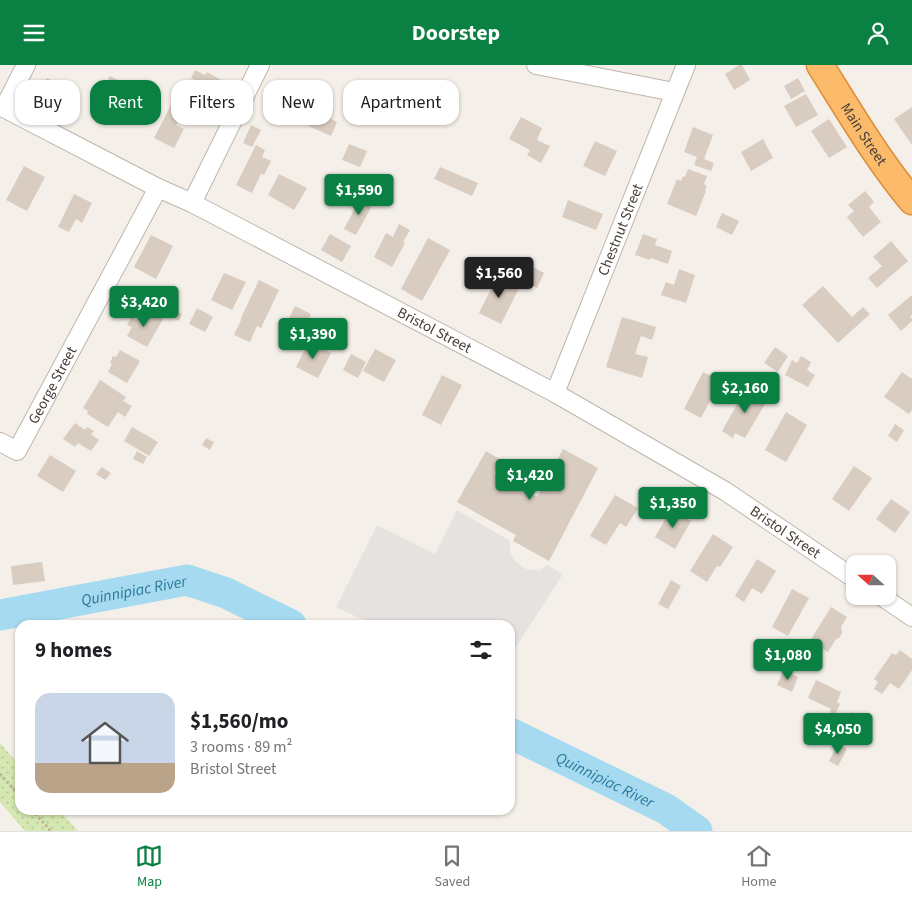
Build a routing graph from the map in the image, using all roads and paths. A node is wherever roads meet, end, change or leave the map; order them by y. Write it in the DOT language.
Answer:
graph roads {
  1 [pos="26,65"];
  2 [pos="260,65"];
  3 [pos="536,65"];
  4 [pos="686,65"];
  5 [pos="820,65"];
  6 [pos="674,92"];
  7 [pos="2,107"];
  8 [pos="158,188"];
  9 [pos="912,201"];
  10 [pos="192,203"];
  11 [pos="556,393"];
  12 [pos="0,442"];
  13 [pos="846,573"];
  14 [pos="894,605"];
  15 [pos="912,617"];
  16 [pos="0,774"];
  17 [pos="15,790"];
  18 [pos="37,815"];
  19 [pos="51,831"];
  1 -- 7 [label="street"];
  2 -- 10 [label="street"];
  3 -- 6 [label="street"];
  4 -- 6 [label="street, Chestnut Street"];
  5 -- 9 [label="highway, Main Street"];
  6 -- 11 [label="street, Chestnut Street"];
  7 -- 8 [label="street, Bristol Street"];
  8 -- 10 [label="street, Bristol Street"];
  8 -- 12 [label="street, George Street"];
  10 -- 11 [label="street, Bristol Street"];
  11 -- 13 [label="street, Bristol Street"];
  14 -- 15 [label="street"];
  16 -- 17 [label="path"];
  18 -- 19 [label="path"];
}
